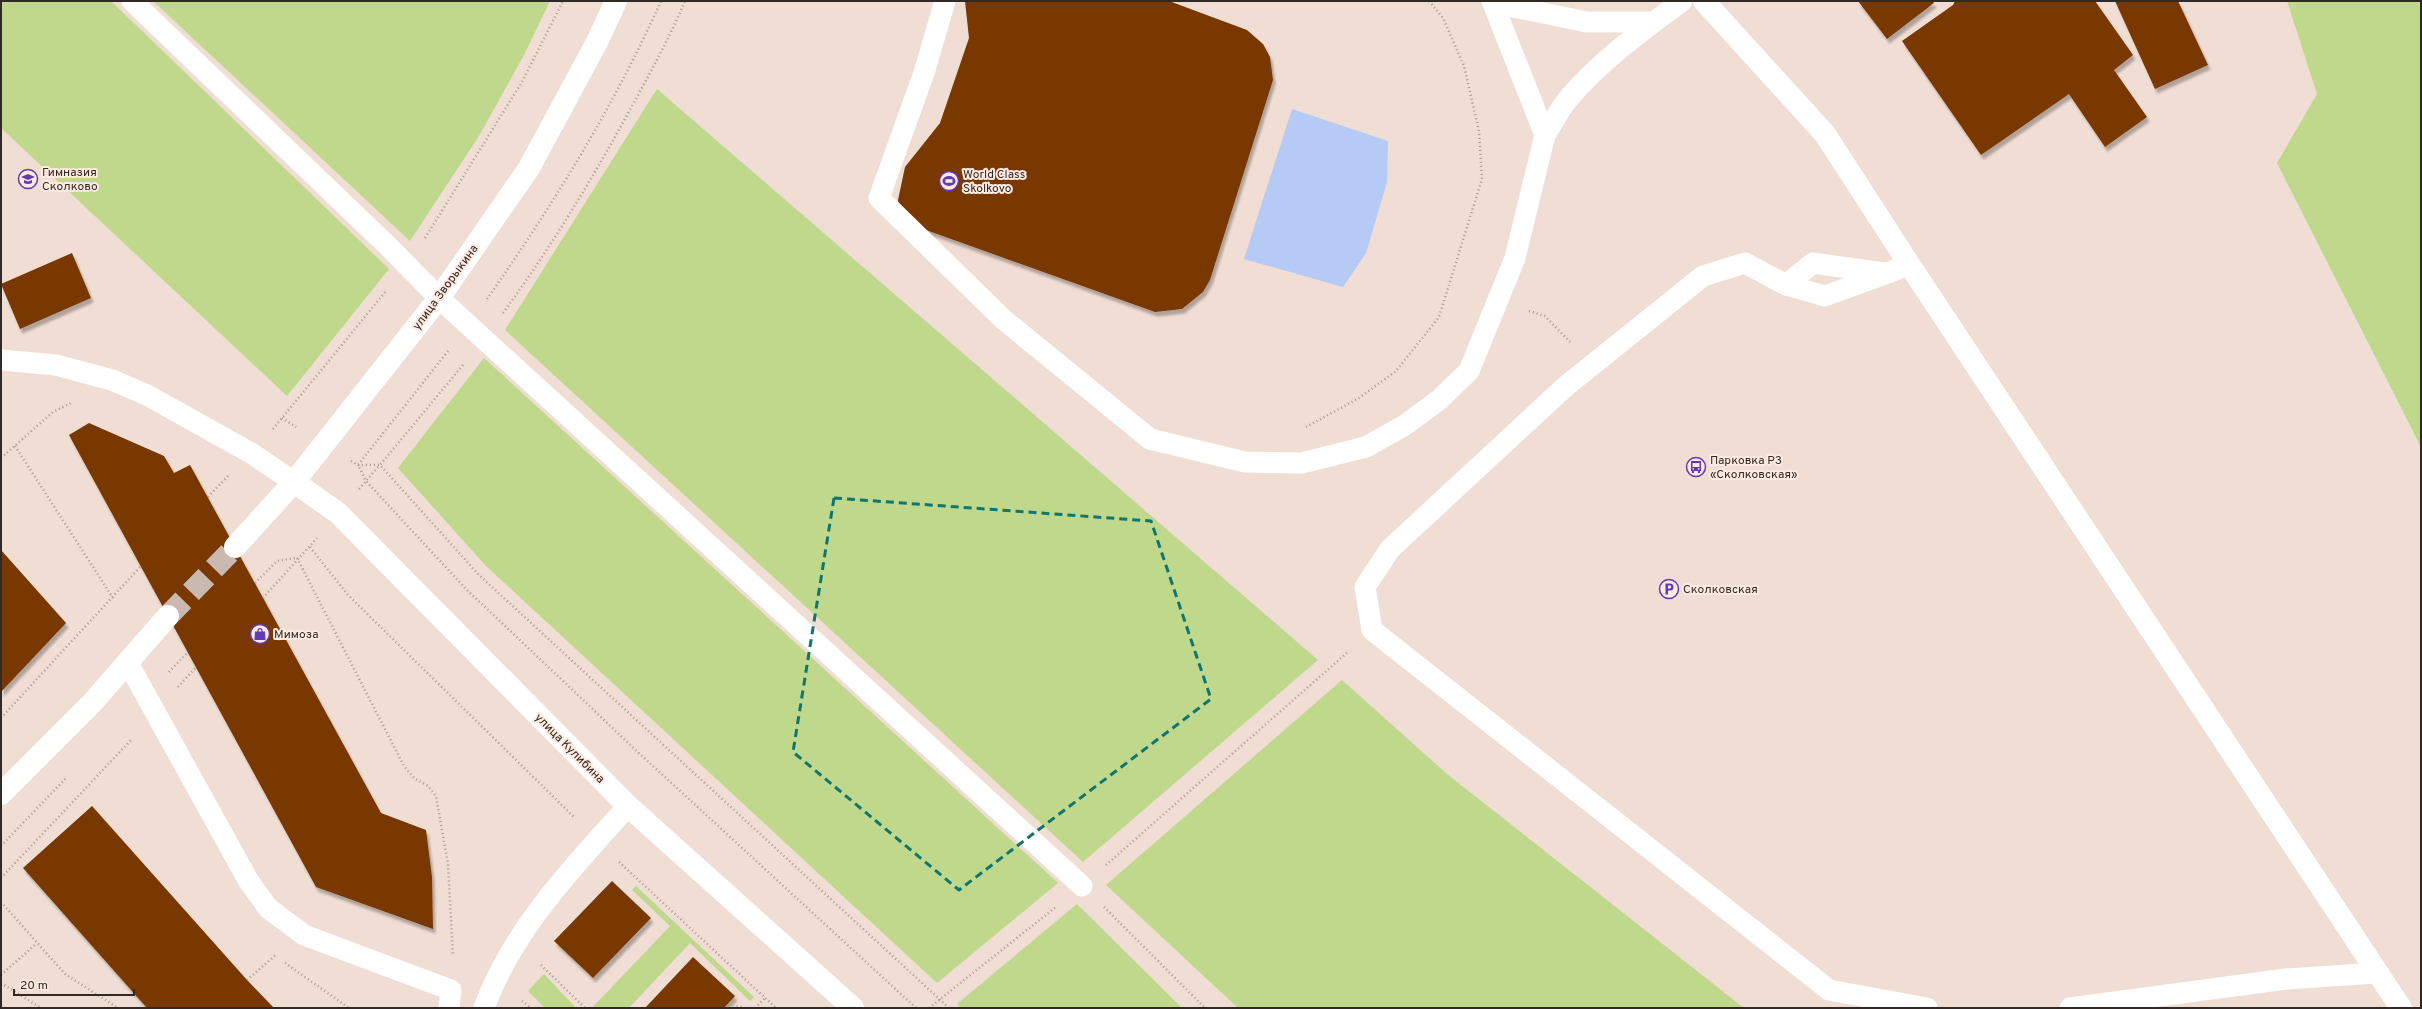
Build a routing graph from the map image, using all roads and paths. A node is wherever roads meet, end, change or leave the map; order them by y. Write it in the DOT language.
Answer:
graph roads {
  1 [pos="132,1"];
  2 [pos="616,1"];
  3 [pos="684,1"];
  4 [pos="945,1"];
  5 [pos="1429,1"];
  6 [pos="1682,1"];
  7 [pos="1704,1"];
  8 [pos="1493,2"];
  9 [pos="1653,22"];
  10 [pos="1545,135"];
  11 [pos="1909,264"];
  12 [pos="1888,274"];
  13 [pos="1786,285"];
  14 [pos="439,298"];
  15 [pos="1524,309"];
  16 [pos="1545,316"];
  17 [pos="485,338"];
  18 [pos="1,360"];
  19 [pos="79,402"];
  20 [pos="282,418"];
  21 [pos="296,426"];
  22 [pos="1304,428"];
  23 [pos="15,446"];
  24 [pos="1,458"];
  25 [pos="346,459"];
  26 [pos="380,465"];
  27 [pos="224,470"];
  28 [pos="231,474"];
  29 [pos="294,482"];
  30 [pos="235,547"];
  31 [pos="297,558"];
  32 [pos="141,566"];
  33 [pos="255,583"];
  34 [pos="113,598"];
  35 [pos="263,598"];
  36 [pos="168,616"];
  37 [pos="1372,630"];
  38 [pos="128,663"];
  39 [pos="196,667"];
  40 [pos="156,712"];
  41 [pos="1,718"];
  42 [pos="4,785"];
  43 [pos="628,806"];
  44 [pos="598,840"];
  45 [pos="1,878"];
  46 [pos="1082,886"];
  47 [pos="1,902"];
  48 [pos="304,935"];
  49 [pos="37,943"];
  50 [pos="516,944"];
  51 [pos="275,956"];
  52 [pos="2377,973"];
  53 [pos="1,975"];
  54 [pos="248,980"];
  55 [pos="1,983"];
  56 [pos="765,998"];
  57 [pos="450,999"];
  58 [pos="939,999"];
  59 [pos="41,1008"];
  60 [pos="118,1008"];
  61 [pos="349,1008"];
  62 [pos="484,1008"];
  63 [pos="585,1008"];
  64 [pos="733,1008"];
  65 [pos="743,1008"];
  66 [pos="755,1008"];
  67 [pos="776,1008"];
  68 [pos="853,1008"];
  69 [pos="916,1008"];
  70 [pos="929,1008"];
  71 [pos="949,1008"];
  72 [pos="1205,1008"];
  73 [pos="1927,1008"];
  74 [pos="2070,1008"];
  75 [pos="2401,1008"];
  1 -- 14 [label="lane"];
  2 -- 14 [label="street, улица Зворыкина"];
  3 -- 17 [label="path"];
  4 -- 10 [label="lane"];
  5 -- 22 [label="path"];
  6 -- 9 [label="lane"];
  7 -- 11 [label="street"];
  8 -- 9 [label="lane"];
  8 -- 10 [label="lane"];
  9 -- 10 [label="lane"];
  11 -- 12 [label="lane"];
  11 -- 52 [label="street"];
  12 -- 13 [label="lane"];
  12 -- 13 [label="lane"];
  13 -- 37 [label="lane"];
  14 -- 17 [label="lane"];
  14 -- 29 [label="street, улица Зворыкина"];
  15 -- 16 [label="path"];
  17 -- 26 [label="path"];
  17 -- 46 [label="lane"];
  18 -- 29 [label="lane"];
  19 -- 23 [label="path"];
  20 -- 21 [label="path"];
  23 -- 24 [label="path"];
  23 -- 34 [label="path"];
  25 -- 26 [label="path"];
  26 -- 58 [label="path"];
  26 -- 69 [label="path"];
  27 -- 28 [label="path"];
  29 -- 30 [label="street, улица Зворыкина"];
  29 -- 43 [label="street, улица Кулибина"];
  31 -- 33 [label="path"];
  31 -- 35 [label="path"];
  31 -- 44 [label="path"];
  31 -- 57 [label="path"];
  32 -- 34 [label="path"];
  34 -- 41 [label="path"];
  36 -- 38 [label="street"];
  37 -- 46 [label="path"];
  37 -- 73 [label="lane"];
  38 -- 40 [label="lane"];
  38 -- 42 [label="street"];
  39 -- 40 [label="path"];
  40 -- 45 [label="path"];
  40 -- 48 [label="lane"];
  43 -- 44 [label="lane"];
  43 -- 68 [label="street, улица Кулибина"];
  44 -- 50 [label="lane"];
  44 -- 56 [label="path"];
  46 -- 58 [label="path"];
  46 -- 72 [label="path"];
  47 -- 49 [label="path"];
  48 -- 51 [label="path"];
  48 -- 57 [label="lane"];
  49 -- 53 [label="path"];
  49 -- 60 [label="path"];
  50 -- 62 [label="lane"];
  50 -- 63 [label="path"];
  51 -- 54 [label="path"];
  51 -- 61 [label="path"];
  52 -- 74 [label="lane"];
  52 -- 75 [label="street"];
  55 -- 59 [label="path"];
  56 -- 66 [label="path"];
  56 -- 67 [label="path"];
  58 -- 70 [label="path"];
  58 -- 71 [label="path"];
  64 -- 65 [label="path"];
}
